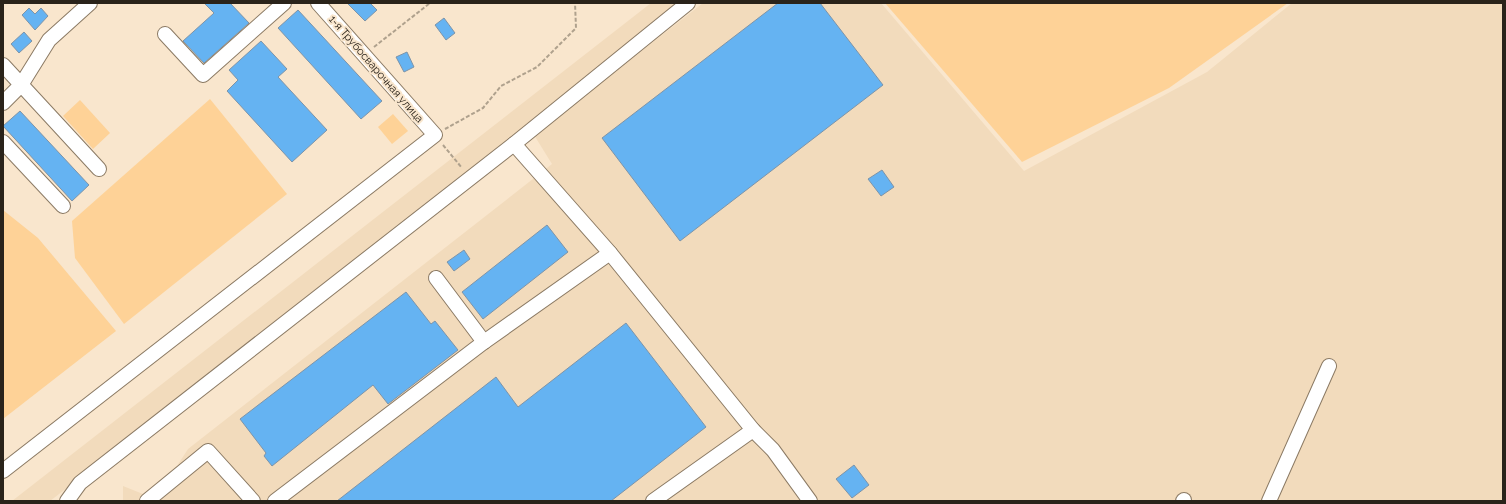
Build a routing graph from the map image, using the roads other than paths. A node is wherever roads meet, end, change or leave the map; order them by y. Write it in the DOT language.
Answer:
graph roads {
  1 [pos="90,3"];
  2 [pos="284,3"];
  3 [pos="318,3"];
  4 [pos="688,3"];
  5 [pos="165,34"];
  6 [pos="3,65"];
  7 [pos="21,84"];
  8 [pos="3,103"];
  9 [pos="3,142"];
  10 [pos="514,144"];
  11 [pos="99,169"];
  12 [pos="63,206"];
  13 [pos="610,253"];
  14 [pos="436,278"];
  15 [pos="484,342"];
  16 [pos="1329,366"];
  17 [pos="753,430"];
  18 [pos="3,472"];
  19 [pos="66,501"];
  20 [pos="147,501"];
  21 [pos="253,501"];
  22 [pos="275,501"];
  23 [pos="653,501"];
  24 [pos="810,501"];
  25 [pos="1270,501"];
  1 -- 7 [label="street"];
  2 -- 5 [label="street"];
  3 -- 18 [label="street, 1-я Трубосварочная улица"];
  4 -- 10 [label="street"];
  6 -- 7 [label="street"];
  7 -- 8 [label="street"];
  7 -- 11 [label="street"];
  9 -- 12 [label="street"];
  10 -- 13 [label="street"];
  10 -- 19 [label="street"];
  13 -- 15 [label="street"];
  13 -- 17 [label="street"];
  14 -- 15 [label="street"];
  15 -- 22 [label="street"];
  16 -- 25 [label="street"];
  17 -- 23 [label="street"];
  17 -- 24 [label="street"];
  20 -- 21 [label="street"];
}
